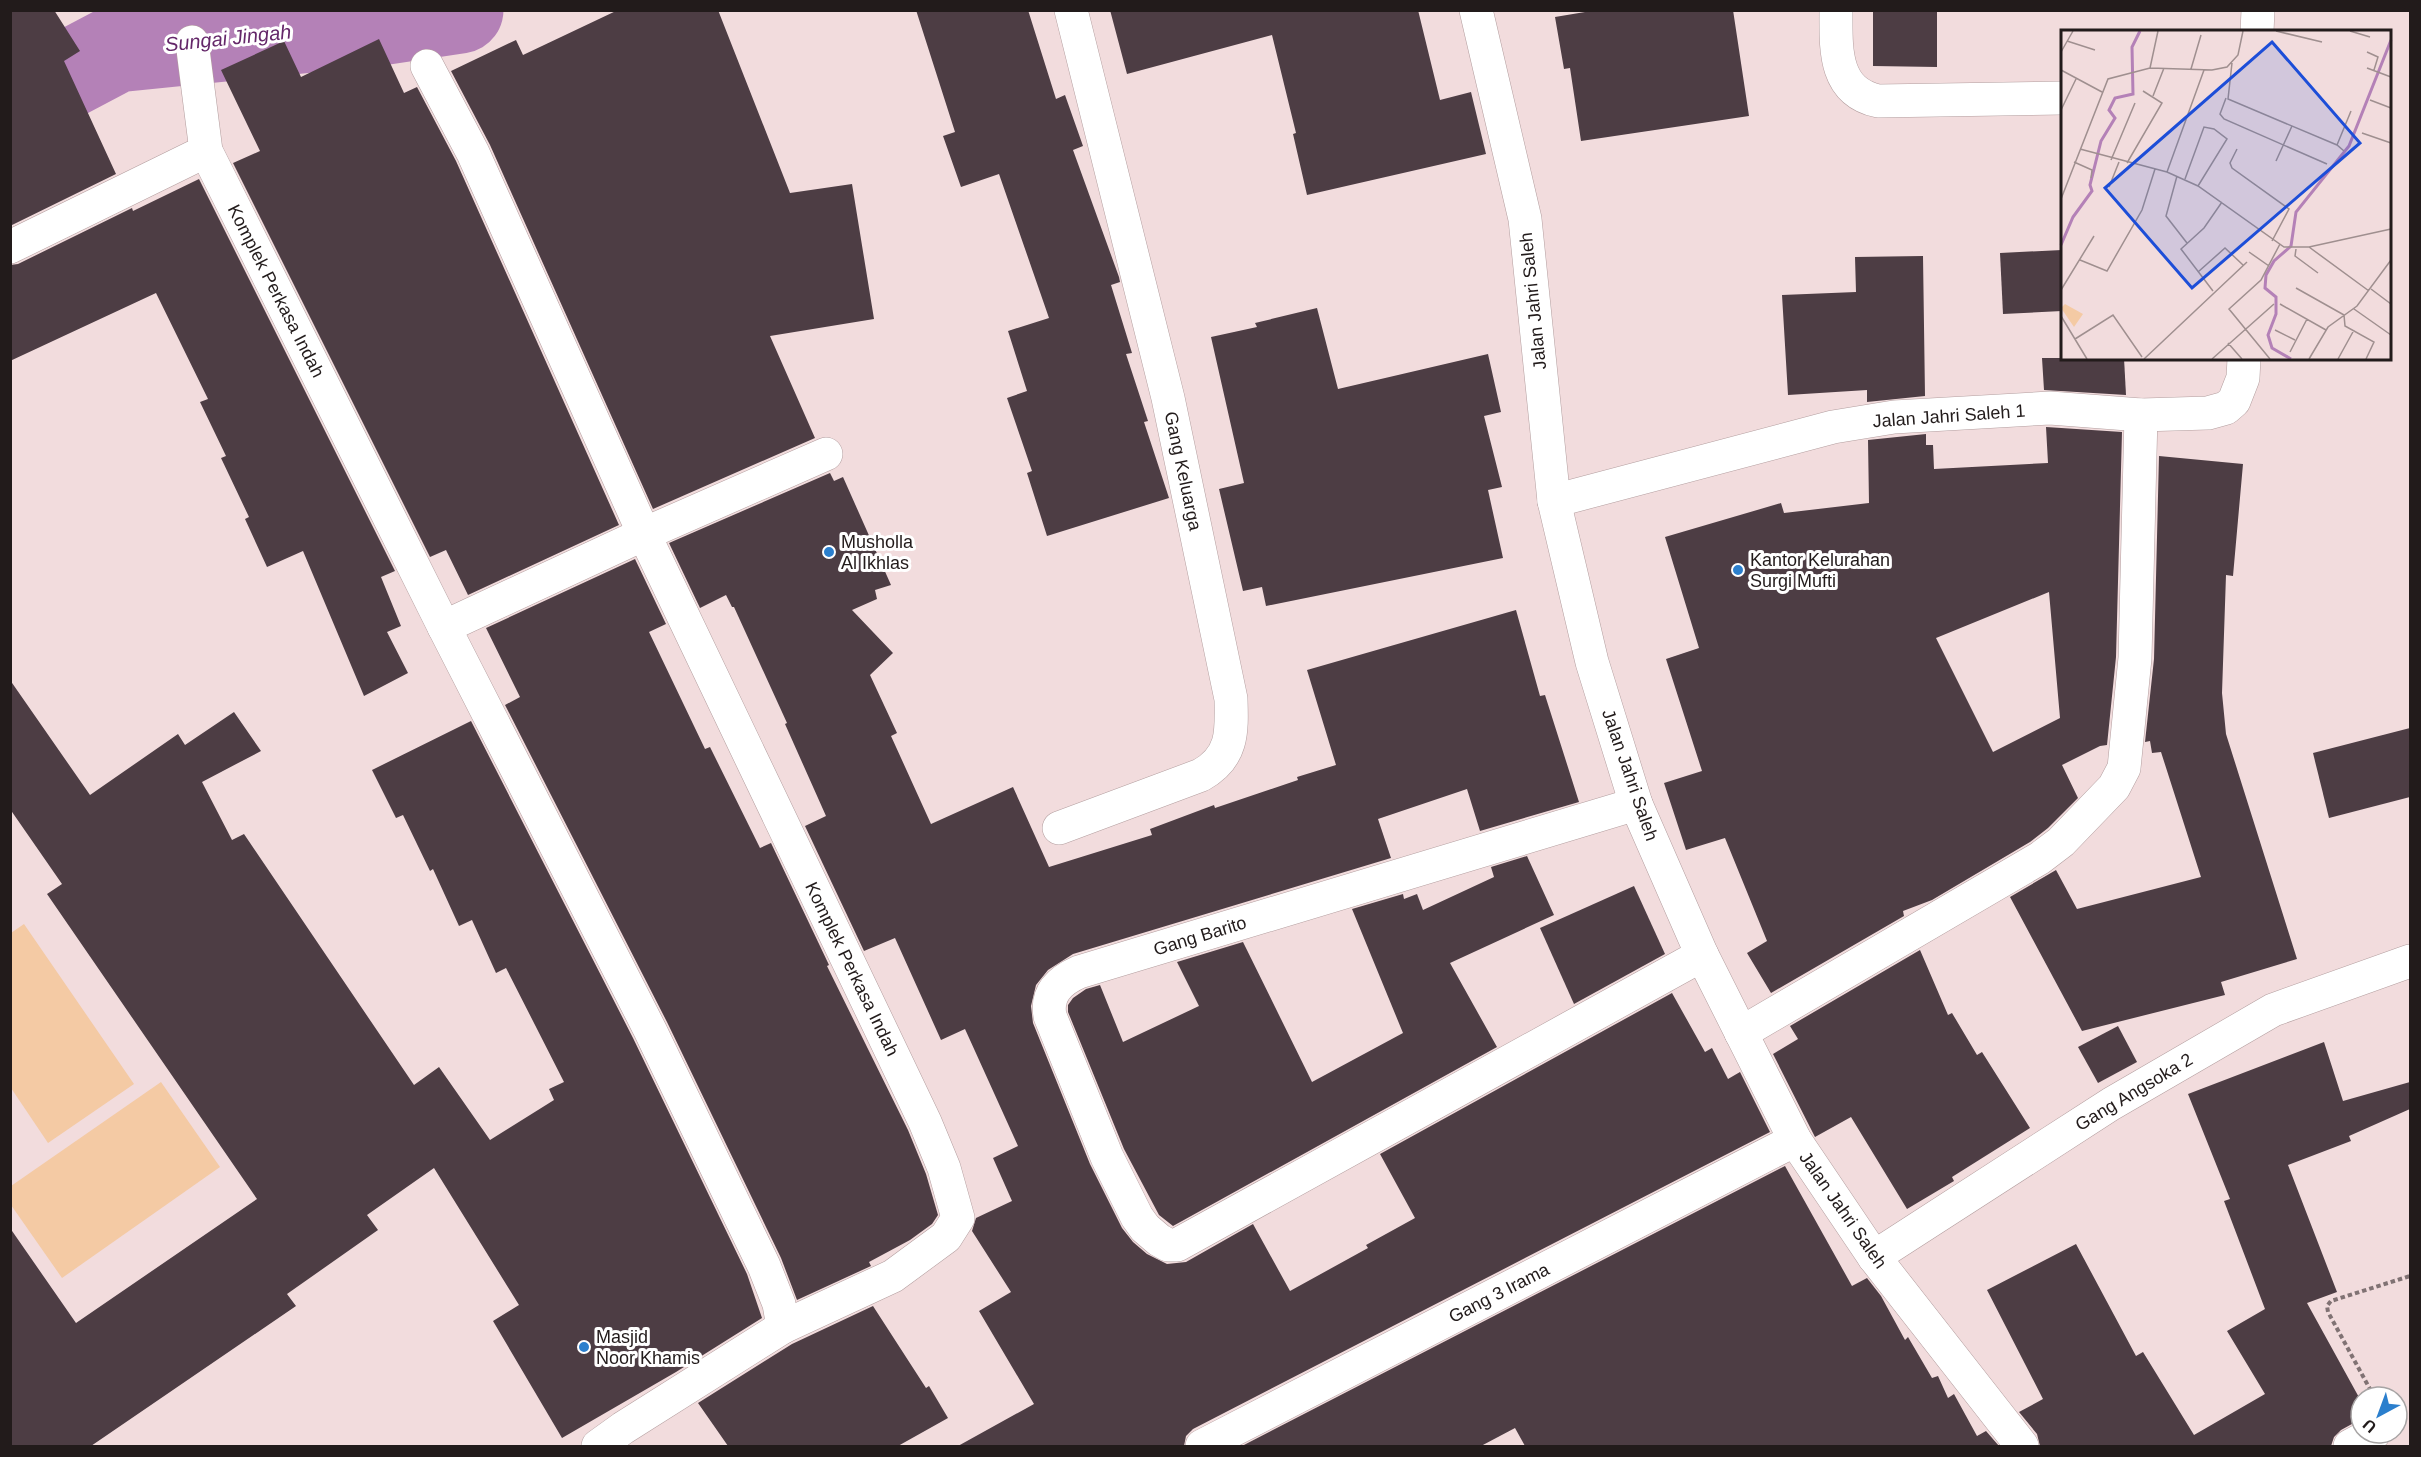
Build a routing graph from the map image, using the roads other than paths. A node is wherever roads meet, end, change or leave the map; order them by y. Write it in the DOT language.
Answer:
graph roads {
  1 [pos="1071,10"];
  2 [pos="1476,10"];
  3 [pos="1836,10"];
  4 [pos="2258,10"];
  5 [pos="2257,30"];
  6 [pos="192,42"];
  7 [pos="427,66"];
  8 [pos="2061,99"];
  9 [pos="206,151"];
  10 [pos="10,248"];
  11 [pos="2244,360"];
  12 [pos="2141,415"];
  13 [pos="826,454"];
  14 [pos="1554,501"];
  15 [pos="644,534"];
  16 [pos="444,627"];
  17 [pos="1636,804"];
  18 [pos="1059,828"];
  19 [pos="1702,955"];
  20 [pos="2410,961"];
  21 [pos="1741,1033"];
  22 [pos="1795,1140"];
  23 [pos="1874,1257"];
  24 [pos="783,1327"];
  25 [pos="598,1446"];
  26 [pos="1202,1446"];
  27 [pos="2022,1446"];
  1 -- 18 [label="street, Gang Keluarga"];
  2 -- 14 [label="street, Jalan Jahri Saleh"];
  3 -- 8 [label="street"];
  4 -- 5 [label="street"];
  6 -- 9 [label="street, Komplek Perkasa Indah"];
  7 -- 15 [label="street, Komplek Perkasa Indah"];
  9 -- 10 [label="street"];
  9 -- 16 [label="street, Komplek Perkasa Indah"];
  11 -- 12 [label="street, Jalan Jahri Saleh 1"];
  12 -- 14 [label="street, Jalan Jahri Saleh 1"];
  12 -- 21 [label="street"];
  13 -- 15 [label="street"];
  14 -- 17 [label="street, Jalan Jahri Saleh"];
  15 -- 16 [label="street"];
  15 -- 24 [label="street, Komplek Perkasa Indah"];
  16 -- 24 [label="street, Komplek Perkasa Indah"];
  17 -- 19 [label="street, Jalan Jahri Saleh"];
  17 -- 19 [label="street, Gang Barito"];
  19 -- 21 [label="street, Jalan Jahri Saleh"];
  20 -- 23 [label="street, Gang Angsoka 2"];
  21 -- 22 [label="street, Jalan Jahri Saleh"];
  22 -- 23 [label="street, Jalan Jahri Saleh"];
  22 -- 26 [label="street, Gang 3 Irama"];
  23 -- 27 [label="street, Jalan Jahri Saleh"];
  24 -- 25 [label="street, Komplek Perkasa Indah"];
}
